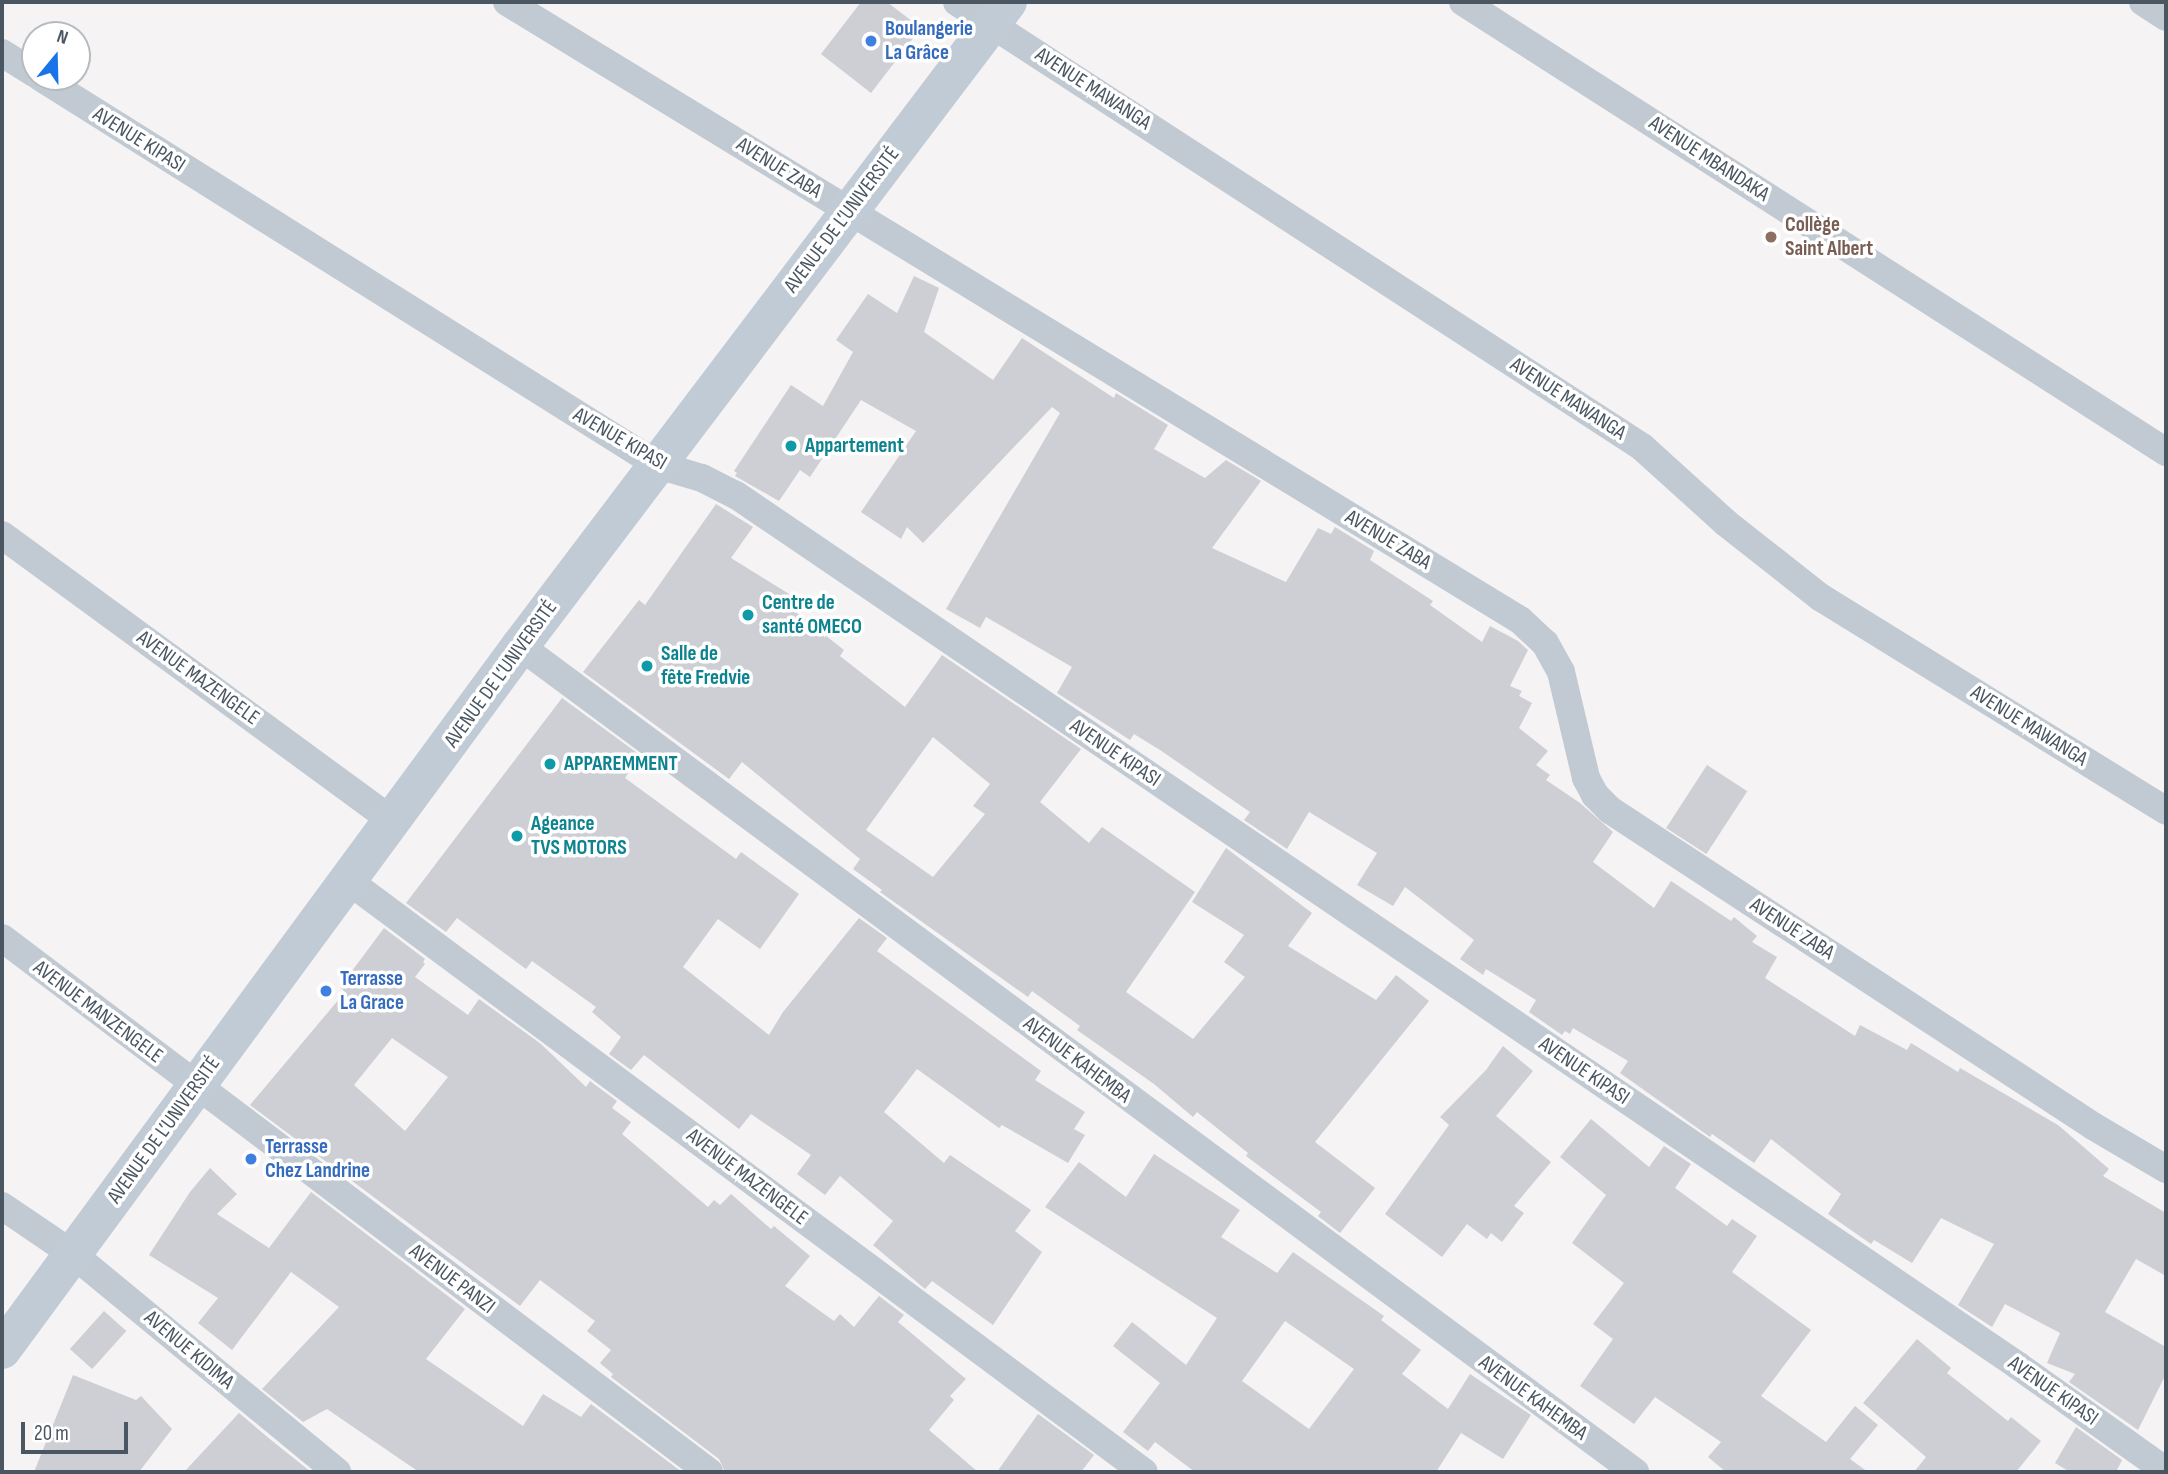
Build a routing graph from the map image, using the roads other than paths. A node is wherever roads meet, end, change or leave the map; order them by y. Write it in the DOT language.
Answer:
graph roads {
  1 [pos="507,2"];
  2 [pos="957,2"];
  3 [pos="1463,2"];
  4 [pos="2143,2"];
  5 [pos="1000,13"];
  6 [pos="2166,17"];
  7 [pos="2,53"];
  8 [pos="21,65"];
  9 [pos="62,91"];
  10 [pos="848,211"];
  11 [pos="2166,452"];
  12 [pos="657,466"];
  13 [pos="2,535"];
  14 [pos="520,646"];
  15 [pos="2166,811"];
  16 [pos="393,821"];
  17 [pos="350,882"];
  18 [pos="2,938"];
  19 [pos="195,1086"];
  20 [pos="2166,1170"];
  21 [pos="2,1206"];
  22 [pos="74,1255"];
  23 [pos="2,1350"];
  24 [pos="2166,1471"];
  25 [pos="337,1472"];
  26 [pos="709,1472"];
  27 [pos="1144,1472"];
  28 [pos="1636,1472"];
  1 -- 10 [label="street, AVENUE ZABA"];
  2 -- 5 [label="street, AVENUE MAWANGA"];
  3 -- 11 [label="street, AVENUE MBANDAKA"];
  4 -- 6 [label="street"];
  5 -- 10 [label="main road, AVENUE DE L’UNIVERSITÉ"];
  5 -- 15 [label="street, AVENUE MAWANGA"];
  7 -- 8 [label="street"];
  9 -- 12 [label="street, AVENUE KIPASI"];
  10 -- 12 [label="main road, AVENUE DE L’UNIVERSITÉ"];
  10 -- 20 [label="street, AVENUE ZABA"];
  12 -- 14 [label="main road, AVENUE DE L’UNIVERSITÉ"];
  12 -- 24 [label="street, AVENUE KIPASI"];
  13 -- 16 [label="street, AVENUE MAZENGELE"];
  14 -- 16 [label="main road, AVENUE DE L’UNIVERSITÉ"];
  14 -- 28 [label="street, AVENUE KAHEMBA"];
  16 -- 17 [label="main road, AVENUE DE L’UNIVERSITÉ"];
  17 -- 19 [label="main road, AVENUE DE L’UNIVERSITÉ"];
  17 -- 27 [label="street, AVENUE MAZENGELE"];
  18 -- 19 [label="street, AVENUE MANZENGELE"];
  19 -- 22 [label="main road, AVENUE DE L’UNIVERSITÉ"];
  19 -- 26 [label="street, AVENUE PANZI"];
  21 -- 22 [label="street"];
  22 -- 23 [label="main road, AVENUE DE L’UNIVERSITÉ"];
  22 -- 25 [label="street, AVENUE KIDIMA"];
}
